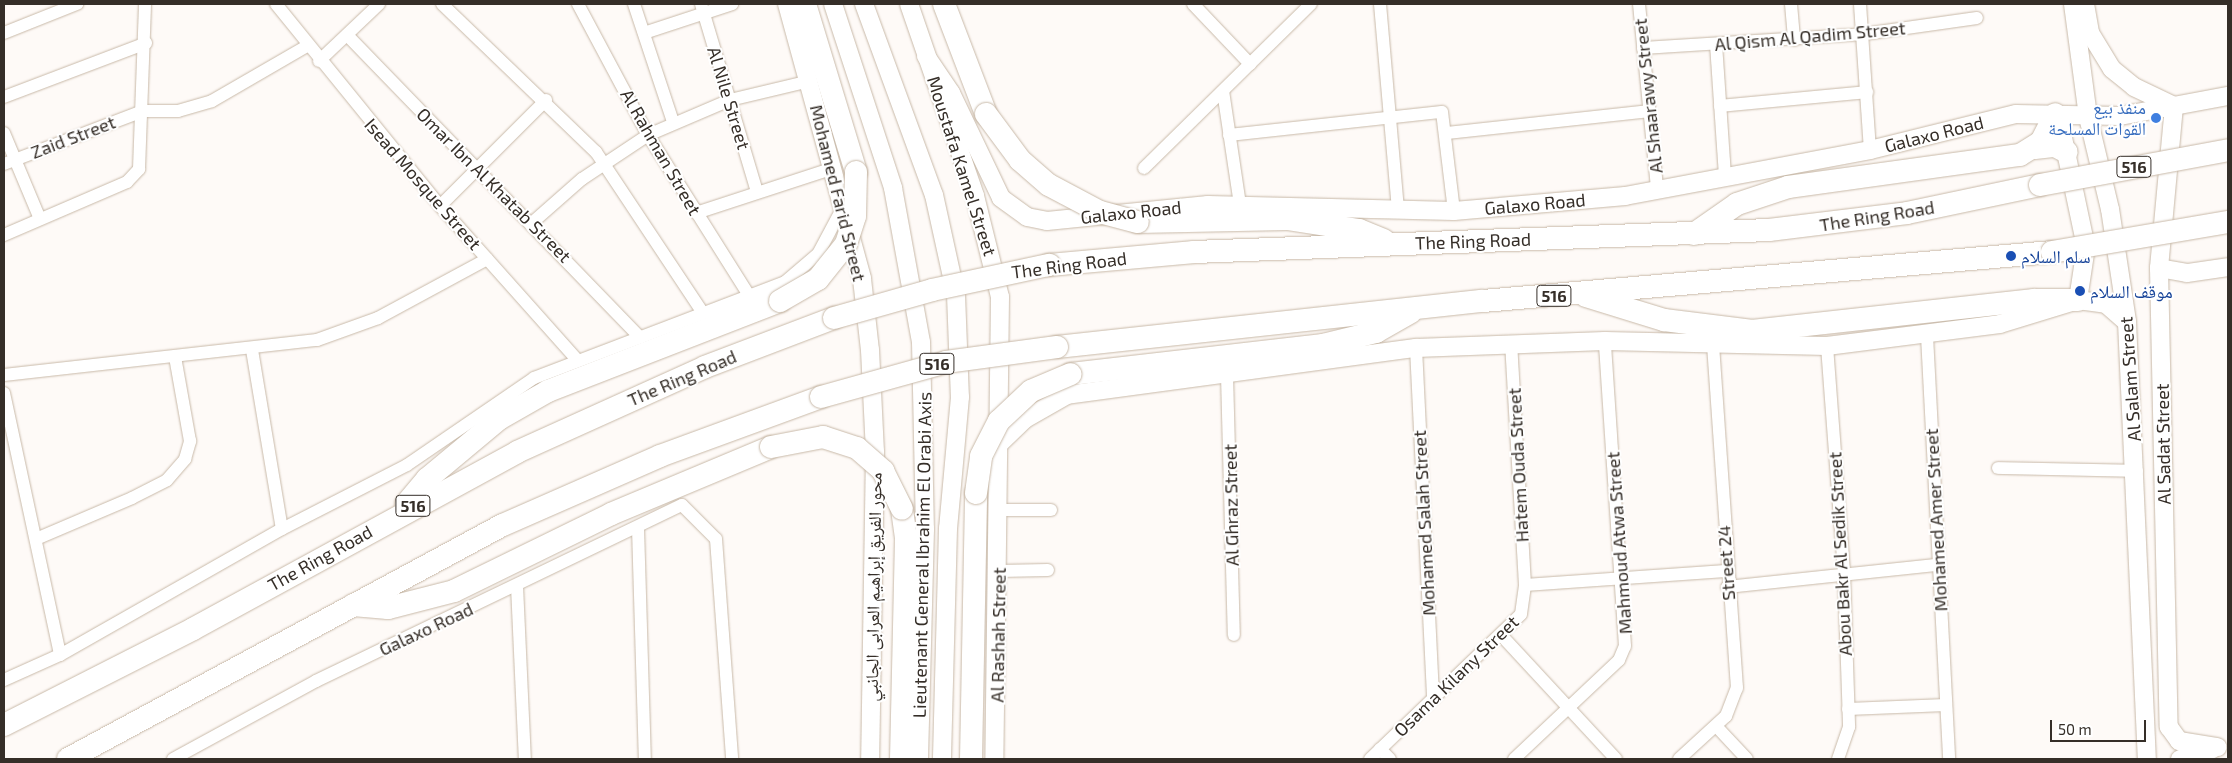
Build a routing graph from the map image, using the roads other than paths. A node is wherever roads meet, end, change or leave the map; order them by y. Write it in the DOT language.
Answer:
graph roads {
  1 [pos="77,4"];
  2 [pos="145,4"];
  3 [pos="276,4"];
  4 [pos="378,4"];
  5 [pos="442,4"];
  6 [pos="578,4"];
  7 [pos="634,4"];
  8 [pos="732,4"];
  9 [pos="787,4"];
  10 [pos="805,4"];
  11 [pos="833,4"];
  12 [pos="864,4"];
  13 [pos="910,4"];
  14 [pos="944,4"];
  15 [pos="1193,4"];
  16 [pos="1311,4"];
  17 [pos="1380,4"];
  18 [pos="1639,4"];
  19 [pos="1792,4"];
  20 [pos="1860,4"];
  21 [pos="2073,4"];
  22 [pos="2085,4"];
  23 [pos="702,8"];
  24 [pos="1977,18"];
  25 [pos="4,33"];
  26 [pos="644,33"];
  27 [pos="1864,34"];
  28 [pos="347,35"];
  29 [pos="1794,40"];
  30 [pos="146,43"];
  31 [pos="1716,44"];
  32 [pos="307,46"];
  33 [pos="1643,48"];
  34 [pos="926,56"];
  35 [pos="319,61"];
  36 [pos="1250,64"];
  37 [pos="810,82"];
  38 [pos="1223,92"];
  39 [pos="1867,92"];
  40 [pos="2228,96"];
  41 [pos="4,97"];
  42 [pos="546,100"];
  43 [pos="730,100"];
  44 [pos="1720,106"];
  45 [pos="2174,106"];
  46 [pos="143,111"];
  47 [pos="1648,112"];
  48 [pos="2056,114"];
  49 [pos="1391,116"];
  50 [pos="2088,117"];
  51 [pos="674,122"];
  52 [pos="4,133"];
  53 [pos="1447,133"];
  54 [pos="648,134"];
  55 [pos="1229,135"];
  56 [pos="2034,148"];
  57 [pos="1870,150"];
  58 [pos="2228,150"];
  59 [pos="2067,152"];
  60 [pos="9,162"];
  61 [pos="604,162"];
  62 [pos="478,168"];
  63 [pos="834,168"];
  64 [pos="1144,168"];
  65 [pos="1725,176"];
  66 [pos="1657,189"];
  67 [pos="757,192"];
  68 [pos="844,204"];
  69 [pos="1240,205"];
  70 [pos="440,206"];
  71 [pos="1398,211"];
  72 [pos="1454,211"];
  73 [pos="696,213"];
  74 [pos="40,219"];
  75 [pos="533,222"];
  76 [pos="2228,222"];
  77 [pos="1694,234"];
  78 [pos="4,235"];
  79 [pos="1392,243"];
  80 [pos="487,259"];
  81 [pos="2228,267"];
  82 [pos="2159,268"];
  83 [pos="1580,294"];
  84 [pos="750,297"];
  85 [pos="2078,300"];
  86 [pos="1416,308"];
  87 [pos="703,313"];
  88 [pos="2126,322"];
  89 [pos="1927,336"];
  90 [pos="640,337"];
  91 [pos="1605,341"];
  92 [pos="1713,343"];
  93 [pos="1511,345"];
  94 [pos="1827,346"];
  95 [pos="1416,348"];
  96 [pos="252,350"];
  97 [pos="175,357"];
  98 [pos="577,360"];
  99 [pos="1228,375"];
  100 [pos="4,376"];
  101 [pos="4,393"];
  102 [pos="874,415"];
  103 [pos="1000,443"];
  104 [pos="1998,468"];
  105 [pos="2137,471"];
  106 [pos="1001,510"];
  107 [pos="1051,510"];
  108 [pos="395,516"];
  109 [pos="638,528"];
  110 [pos="282,529"];
  111 [pos="36,540"];
  112 [pos="1938,565"];
  113 [pos="1048,570"];
  114 [pos="999,571"];
  115 [pos="1726,571"];
  116 [pos="1844,573"];
  117 [pos="1622,580"];
  118 [pos="1525,585"];
  119 [pos="517,586"];
  120 [pos="1727,587"];
  121 [pos="353,605"];
  122 [pos="2142,618"];
  123 [pos="1234,635"];
  124 [pos="1502,636"];
  125 [pos="60,655"];
  126 [pos="2168,656"];
  127 [pos="4,680"];
  128 [pos="1433,699"];
  129 [pos="1946,705"];
  130 [pos="1569,707"];
  131 [pos="1848,709"];
  132 [pos="5,724"];
  133 [pos="1716,726"];
  134 [pos="2223,747"];
  135 [pos="1380,749"];
  136 [pos="68,759"];
  137 [pos="173,759"];
  138 [pos="525,759"];
  139 [pos="645,759"];
  140 [pos="732,759"];
  141 [pos="870,759"];
  142 [pos="901,759"];
  143 [pos="919,759"];
  144 [pos="942,759"];
  145 [pos="971,759"];
  146 [pos="994,759"];
  147 [pos="1370,759"];
  148 [pos="1390,759"];
  149 [pos="1514,759"];
  150 [pos="1616,759"];
  151 [pos="1678,759"];
  152 [pos="1747,759"];
  153 [pos="1838,759"];
  154 [pos="1949,759"];
  155 [pos="2147,759"];
  156 [pos="2180,759"];
  1 -- 25 [label="street"];
  2 -- 30 [label="street"];
  3 -- 32 [label="street, Isead Mosque Street"];
  4 -- 28 [label="street"];
  5 -- 42 [label="street"];
  6 -- 54 [label="street, Al Rahman Street"];
  7 -- 26 [label="street"];
  8 -- 23 [label="street"];
  9 -- 37 [label="street, Mohamed Farid Street"];
  10 -- 108 [label="highway, bridge"];
  11 -- 143 [label="street, Lieutenant General Ibrahim El Orabi Axis"];
  12 -- 144 [label="street, Lieutenant General Ibrahim El Orabi Axis"];
  13 -- 34 [label="street, Moustafa Kamel Street"];
  14 -- 79 [label="highway, bridge"];
  15 -- 36 [label="street"];
  16 -- 36 [label="street"];
  17 -- 49 [label="street"];
  18 -- 33 [label="street, Al Shaarawy Street"];
  19 -- 29 [label="street"];
  20 -- 27 [label="street"];
  21 -- 50 [label="street, Al Salam Street"];
  22 -- 45 [label="street"];
  23 -- 26 [label="street"];
  23 -- 43 [label="street, Al Nile Street"];
  24 -- 27 [label="street, Al Qism Al Qadim Street"];
  26 -- 51 [label="street"];
  27 -- 29 [label="street, Al Qism Al Qadim Street"];
  27 -- 39 [label="street"];
  28 -- 35 [label="street"];
  28 -- 62 [label="street, Omar Ibn Al Khatab Street"];
  29 -- 31 [label="street, Al Qism Al Qadim Street"];
  30 -- 41 [label="street"];
  30 -- 46 [label="street"];
  31 -- 33 [label="street, Al Qism Al Qadim Street"];
  31 -- 44 [label="street"];
  32 -- 35 [label="street, Isead Mosque Street"];
  32 -- 46 [label="street"];
  33 -- 47 [label="street, Al Shaarawy Street"];
  34 -- 69 [label="street, Galaxo Road"];
  34 -- 103 [label="street, Moustafa Kamel Street"];
  35 -- 70 [label="street, Isead Mosque Street"];
  36 -- 38 [label="street"];
  37 -- 43 [label="street"];
  37 -- 63 [label="street, Mohamed Farid Street"];
  38 -- 55 [label="street"];
  38 -- 64 [label="street"];
  39 -- 44 [label="street"];
  39 -- 57 [label="street"];
  40 -- 45 [label="street, Galaxo Road"];
  42 -- 61 [label="street"];
  42 -- 62 [label="street"];
  43 -- 51 [label="street"];
  43 -- 67 [label="street, Al Nile Street"];
  44 -- 65 [label="street"];
  45 -- 50 [label="street, Galaxo Road"];
  45 -- 82 [label="street, Al Sadat Street"];
  46 -- 60 [label="street, Zaid Street"];
  46 -- 74 [label="street"];
  47 -- 53 [label="street"];
  47 -- 66 [label="street, Al Shaarawy Street"];
  48 -- 50 [label="street, Galaxo Road"];
  48 -- 56 [label="highway"];
  48 -- 57 [label="street, Galaxo Road"];
  48 -- 59 [label="street"];
  49 -- 53 [label="street"];
  49 -- 55 [label="street"];
  49 -- 71 [label="street"];
  50 -- 88 [label="street, Al Salam Street"];
  51 -- 54 [label="street"];
  52 -- 60 [label="street"];
  53 -- 72 [label="street"];
  54 -- 61 [label="street"];
  54 -- 73 [label="street, Al Rahman Street"];
  55 -- 69 [label="street"];
  56 -- 59 [label="highway"];
  56 -- 77 [label="highway"];
  57 -- 65 [label="street, Galaxo Road"];
  58 -- 77 [label="highway, The Ring Road / 516, bridge"];
  59 -- 85 [label="street"];
  60 -- 74 [label="street"];
  61 -- 75 [label="street"];
  61 -- 87 [label="street"];
  62 -- 70 [label="street"];
  62 -- 75 [label="street, Omar Ibn Al Khatab Street"];
  63 -- 67 [label="street"];
  63 -- 68 [label="street, Mohamed Farid Street"];
  65 -- 66 [label="street, Galaxo Road"];
  66 -- 72 [label="street, Galaxo Road"];
  67 -- 73 [label="street"];
  68 -- 84 [label="street"];
  68 -- 102 [label="street, Mohamed Farid Street"];
  69 -- 71 [label="street, Galaxo Road"];
  70 -- 80 [label="street, Isead Mosque Street"];
  71 -- 72 [label="street, Galaxo Road"];
  73 -- 84 [label="street, Al Rahman Street"];
  74 -- 78 [label="street"];
  75 -- 90 [label="street, Omar Ibn Al Khatab Street"];
  76 -- 83 [label="highway, 516, bridge"];
  77 -- 79 [label="highway, The Ring Road / 516"];
  79 -- 108 [label="highway, The Ring Road / 516, bridge"];
  80 -- 96 [label="street"];
  80 -- 98 [label="street, Isead Mosque Street"];
  81 -- 82 [label="street"];
  82 -- 126 [label="street, Al Sadat Street"];
  83 -- 85 [label="highway"];
  83 -- 86 [label="highway, 516"];
  84 -- 87 [label="street"];
  85 -- 88 [label="street"];
  85 -- 89 [label="street"];
  86 -- 121 [label="highway, 516, bridge"];
  86 -- 145 [label="highway, bridge"];
  87 -- 90 [label="street"];
  88 -- 105 [label="street, Al Salam Street"];
  89 -- 94 [label="street"];
  89 -- 112 [label="street, Mohamed Amer Street"];
  90 -- 98 [label="street"];
  91 -- 92 [label="street"];
  91 -- 93 [label="street"];
  91 -- 117 [label="street, Mahmoud Atwa Street"];
  92 -- 94 [label="street"];
  92 -- 115 [label="street, Street 24"];
  93 -- 95 [label="street"];
  93 -- 118 [label="street, Hatem Ouda Street"];
  94 -- 116 [label="street, Abou Bakr Al Sedik Street"];
  95 -- 99 [label="street"];
  95 -- 128 [label="street, Mohamed Salah Street"];
  96 -- 97 [label="street"];
  96 -- 110 [label="street"];
  97 -- 100 [label="street"];
  97 -- 111 [label="street"];
  98 -- 110 [label="street"];
  99 -- 103 [label="street"];
  99 -- 123 [label="street, Al Ghraz Street"];
  101 -- 111 [label="street"];
  102 -- 141 [label="street, محور الفريق إبراهيم العرابى الجانبي"];
  103 -- 106 [label="street, Moustafa Kamel Street"];
  104 -- 105 [label="street"];
  105 -- 122 [label="street, Al Salam Street"];
  106 -- 107 [label="street"];
  106 -- 114 [label="street, Al Rashah Street"];
  108 -- 132 [label="highway, The Ring Road / 516"];
  109 -- 119 [label="street, Galaxo Road"];
  109 -- 139 [label="street"];
  109 -- 140 [label="street, Galaxo Road"];
  110 -- 125 [label="street"];
  111 -- 125 [label="street"];
  112 -- 116 [label="street"];
  112 -- 129 [label="street, Mohamed Amer Street"];
  113 -- 114 [label="street"];
  114 -- 146 [label="street, Al Rashah Street"];
  115 -- 117 [label="street"];
  115 -- 120 [label="street, Street 24"];
  116 -- 120 [label="street"];
  116 -- 131 [label="street, Abou Bakr Al Sedik Street"];
  117 -- 118 [label="street"];
  117 -- 130 [label="street, Mahmoud Atwa Street"];
  118 -- 124 [label="street, Osama Kilany Street"];
  119 -- 137 [label="street, Galaxo Road"];
  119 -- 138 [label="street"];
  120 -- 133 [label="street, Street 24"];
  121 -- 136 [label="highway, 516"];
  121 -- 142 [label="highway, bridge"];
  122 -- 126 [label="street"];
  122 -- 155 [label="street, Al Salam Street"];
  124 -- 128 [label="street, Osama Kilany Street"];
  124 -- 130 [label="street"];
  125 -- 127 [label="street"];
  126 -- 134 [label="street, Al Sadat Street"];
  128 -- 135 [label="street, Osama Kilany Street"];
  129 -- 131 [label="street"];
  129 -- 154 [label="street, Mohamed Amer Street"];
  130 -- 149 [label="street, Mahmoud Atwa Street"];
  130 -- 150 [label="street"];
  131 -- 153 [label="street, Abou Bakr Al Sedik Street"];
  133 -- 151 [label="street, Street 24"];
  133 -- 152 [label="street"];
  134 -- 156 [label="street"];
  135 -- 147 [label="street, Osama Kilany Street"];
  135 -- 148 [label="street"];
}
